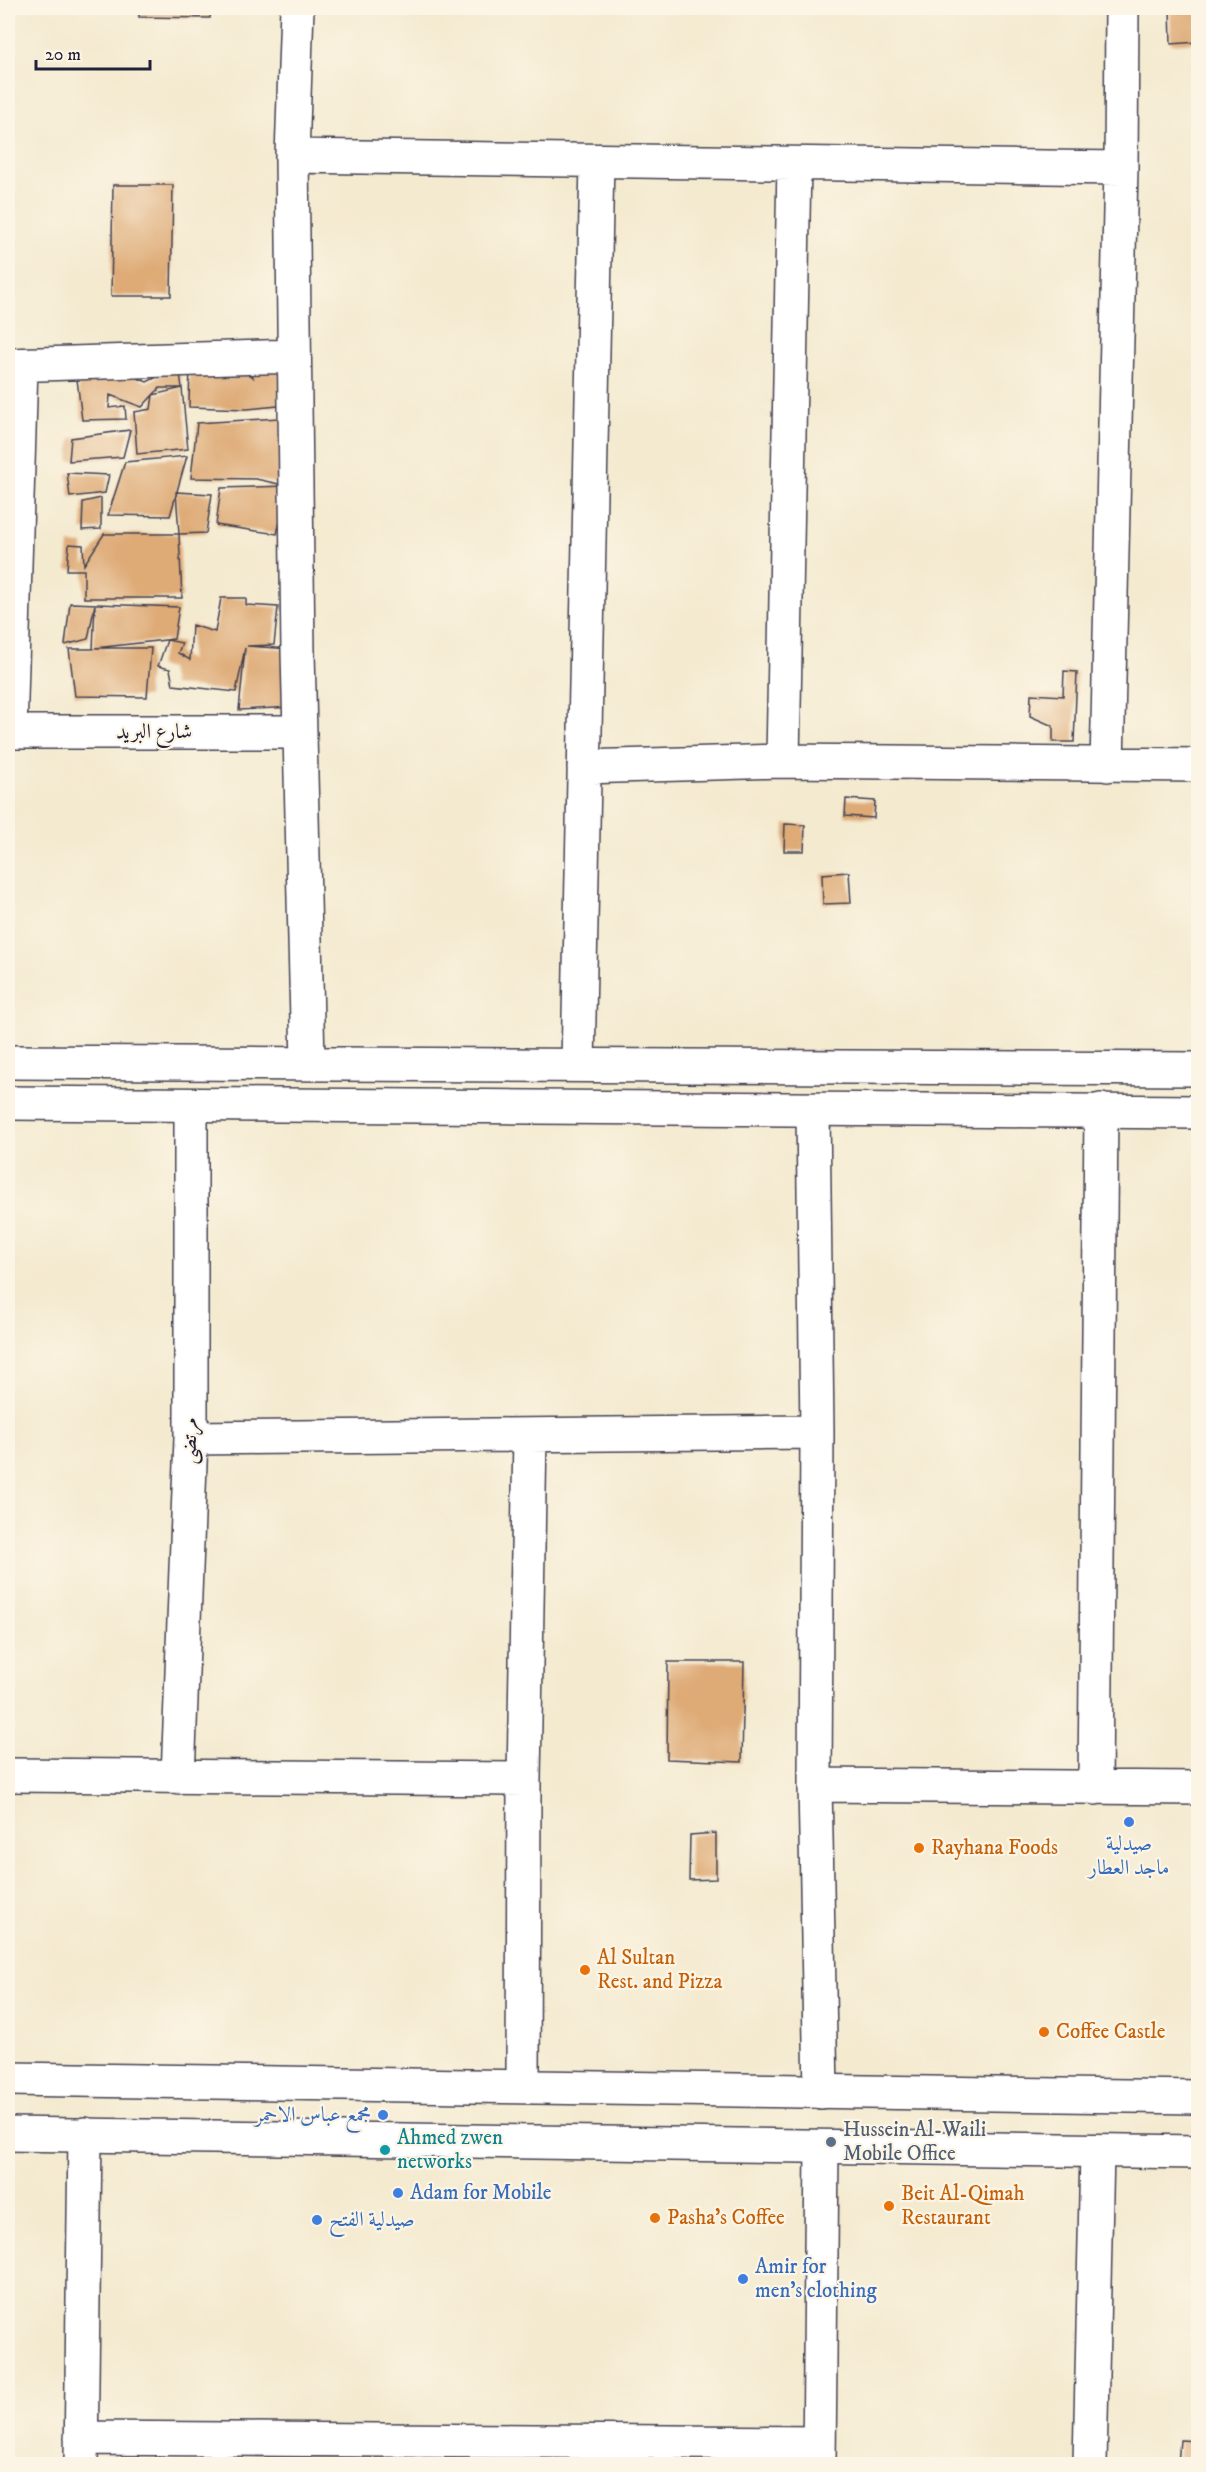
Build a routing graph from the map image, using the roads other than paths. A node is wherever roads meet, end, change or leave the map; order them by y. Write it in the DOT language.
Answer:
graph roads {
  1 [pos="297,8"];
  2 [pos="1122,8"];
  3 [pos="292,156"];
  4 [pos="597,161"];
  5 [pos="794,164"];
  6 [pos="1122,168"];
  7 [pos="294,356"];
  8 [pos="14,365"];
  9 [pos="9,732"];
  10 [pos="300,732"];
  11 [pos="783,761"];
  12 [pos="1107,765"];
  13 [pos="1198,765"];
  14 [pos="584,767"];
  15 [pos="8,1062"];
  16 [pos="308,1062"];
  17 [pos="578,1064"];
  18 [pos="1198,1069"];
  19 [pos="8,1103"];
  20 [pos="191,1105"];
  21 [pos="813,1110"];
  22 [pos="1101,1110"];
  23 [pos="1198,1112"];
  24 [pos="817,1432"];
  25 [pos="530,1435"];
  26 [pos="191,1438"];
  27 [pos="8,1775"];
  28 [pos="178,1777"];
  29 [pos="524,1779"];
  30 [pos="815,1785"];
  31 [pos="1095,1788"];
  32 [pos="1198,1788"];
  33 [pos="8,2079"];
  34 [pos="523,2085"];
  35 [pos="821,2092"];
  36 [pos="1198,2097"];
  37 [pos="8,2134"];
  38 [pos="85,2134"];
  39 [pos="822,2146"];
  40 [pos="1097,2151"];
  41 [pos="1198,2152"];
  42 [pos="81,2451"];
  43 [pos="379,2453"];
  44 [pos="819,2454"];
  45 [pos="1090,2464"];
  1 -- 3 [label="street"];
  2 -- 6 [label="street"];
  3 -- 4 [label="street"];
  3 -- 7 [label="street"];
  4 -- 5 [label="street"];
  4 -- 14 [label="street"];
  5 -- 6 [label="street"];
  5 -- 11 [label="street"];
  6 -- 12 [label="street"];
  7 -- 8 [label="street"];
  7 -- 10 [label="street"];
  8 -- 9 [label="street"];
  9 -- 10 [label="street, شارع البريد"];
  10 -- 16 [label="street"];
  11 -- 12 [label="street"];
  11 -- 14 [label="street"];
  12 -- 13 [label="street"];
  14 -- 17 [label="street"];
  15 -- 16 [label="street"];
  16 -- 17 [label="street"];
  17 -- 18 [label="street"];
  19 -- 20 [label="street"];
  20 -- 21 [label="street"];
  20 -- 26 [label="street, مرتضى"];
  21 -- 22 [label="street"];
  21 -- 24 [label="street"];
  22 -- 23 [label="street"];
  22 -- 31 [label="street"];
  24 -- 25 [label="street"];
  24 -- 30 [label="street"];
  25 -- 26 [label="street"];
  25 -- 29 [label="street"];
  26 -- 28 [label="street, مرتضى"];
  27 -- 28 [label="street"];
  28 -- 29 [label="street"];
  29 -- 34 [label="street"];
  30 -- 31 [label="street"];
  30 -- 35 [label="street"];
  31 -- 32 [label="street"];
  33 -- 34 [label="street"];
  34 -- 35 [label="street"];
  35 -- 36 [label="street"];
  37 -- 38 [label="street"];
  38 -- 39 [label="street"];
  38 -- 42 [label="street"];
  39 -- 40 [label="street"];
  39 -- 44 [label="street"];
  40 -- 41 [label="street"];
  40 -- 45 [label="street"];
  42 -- 43 [label="street"];
  43 -- 44 [label="street"];
}
